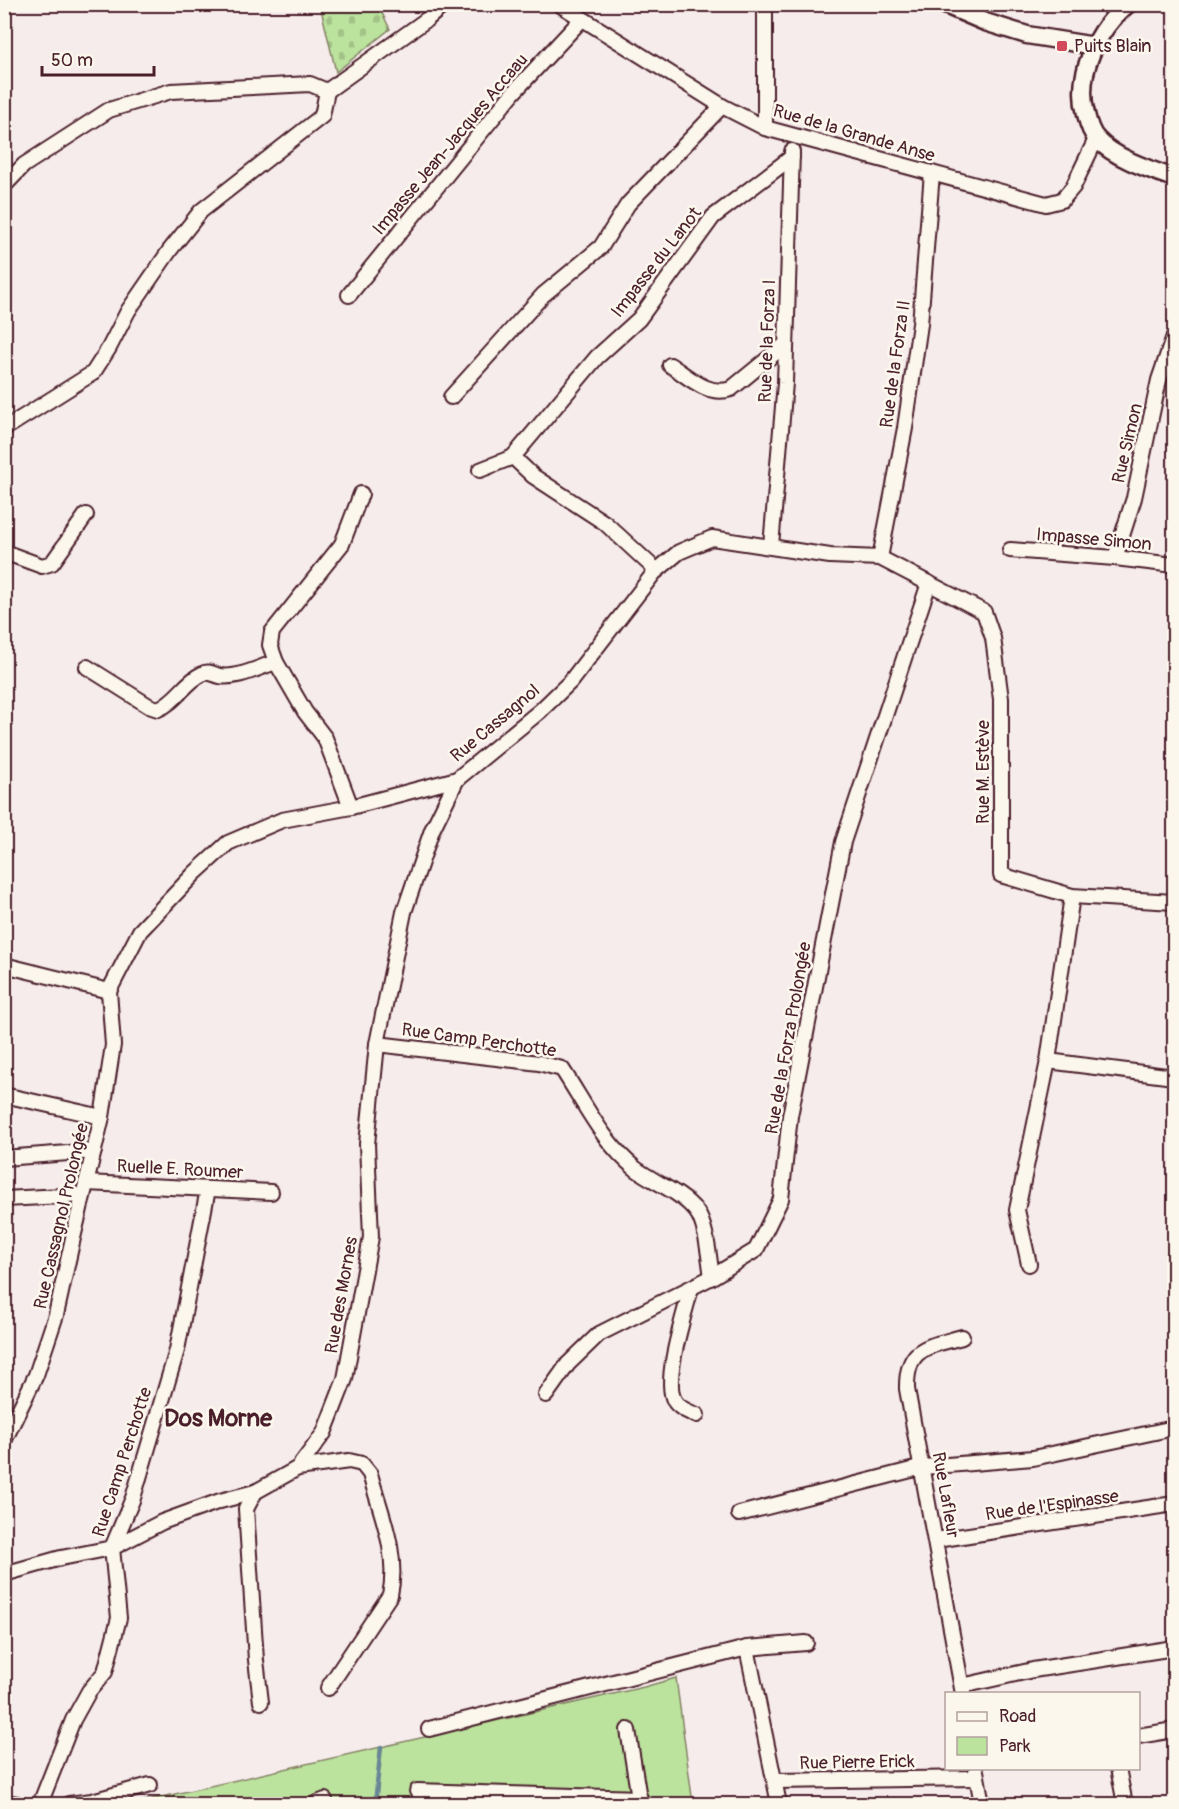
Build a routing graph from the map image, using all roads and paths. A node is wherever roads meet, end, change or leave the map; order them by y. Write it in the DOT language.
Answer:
graph roads {
  1 [pos="445,4"];
  2 [pos="559,4"];
  3 [pos="765,4"];
  4 [pos="943,4"];
  5 [pos="1128,4"];
  6 [pos="1114,10"];
  7 [pos="582,19"];
  8 [pos="1095,46"];
  9 [pos="327,91"];
  10 [pos="722,106"];
  11 [pos="765,128"];
  12 [pos="793,137"];
  13 [pos="1096,139"];
  14 [pos="792,157"];
  15 [pos="932,173"];
  16 [pos="1174,178"];
  17 [pos="4,186"];
  18 [pos="349,295"];
  19 [pos="1174,336"];
  20 [pos="786,344"];
  21 [pos="670,365"];
  22 [pos="451,397"];
  23 [pos="4,429"];
  24 [pos="513,457"];
  25 [pos="480,470"];
  26 [pos="361,494"];
  27 [pos="86,515"];
  28 [pos="771,546"];
  29 [pos="1010,550"];
  30 [pos="4,552"];
  31 [pos="880,558"];
  32 [pos="1114,558"];
  33 [pos="1174,565"];
  34 [pos="656,570"];
  35 [pos="929,583"];
  36 [pos="276,662"];
  37 [pos="87,667"];
  38 [pos="458,779"];
  39 [pos="351,807"];
  40 [pos="1072,896"];
  41 [pos="1174,902"];
  42 [pos="4,965"];
  43 [pos="109,991"];
  44 [pos="377,1044"];
  45 [pos="1048,1061"];
  46 [pos="1174,1077"];
  47 [pos="4,1095"];
  48 [pos="102,1117"];
  49 [pos="94,1151"];
  50 [pos="4,1158"];
  51 [pos="85,1189"];
  52 [pos="208,1189"];
  53 [pos="271,1192"];
  54 [pos="4,1199"];
  55 [pos="1029,1264"];
  56 [pos="712,1277"];
  57 [pos="691,1288"];
  58 [pos="962,1337"];
  59 [pos="546,1395"];
  60 [pos="697,1415"];
  61 [pos="1174,1428"];
  62 [pos="4,1441"];
  63 [pos="923,1467"];
  64 [pos="298,1468"];
  65 [pos="255,1492"];
  66 [pos="1174,1504"];
  67 [pos="739,1514"];
  68 [pos="936,1540"];
  69 [pos="112,1548"];
  70 [pos="4,1574"];
  71 [pos="806,1643"];
  72 [pos="747,1648"];
  73 [pos="1174,1648"];
  74 [pos="328,1688"];
  75 [pos="962,1690"];
  76 [pos="261,1702"];
  77 [pos="429,1729"];
  78 [pos="628,1730"];
  79 [pos="1174,1730"];
  80 [pos="1140,1736"];
  81 [pos="1118,1770"];
  82 [pos="976,1773"];
  83 [pos="775,1781"];
  84 [pos="150,1785"];
  85 [pos="417,1791"];
  86 [pos="640,1801"];
  87 [pos="4,1802"];
  88 [pos="17,1804"];
  89 [pos="40,1804"];
  90 [pos="69,1804"];
  91 [pos="779,1804"];
  92 [pos="982,1804"];
  93 [pos="1125,1804"];
  1 -- 9 [label="street"];
  2 -- 7 [label="street, Rue de la Grande Anse"];
  3 -- 11 [label="street"];
  4 -- 8 [label="street"];
  5 -- 6 [label="street"];
  6 -- 8 [label="street"];
  7 -- 10 [label="street, Rue de la Grande Anse"];
  7 -- 18 [label="street, Impasse Jean-Jacques Accaau"];
  8 -- 13 [label="street"];
  9 -- 17 [label="street"];
  9 -- 23 [label="street"];
  10 -- 11 [label="street, Rue de la Grande Anse"];
  10 -- 22 [label="street"];
  11 -- 12 [label="street, Rue de la Grande Anse"];
  12 -- 14 [label="street, Rue de la Forza I"];
  12 -- 15 [label="street, Rue de la Grande Anse"];
  13 -- 15 [label="street, Rue de la Grande Anse"];
  13 -- 16 [label="street"];
  14 -- 20 [label="street, Rue de la Forza I"];
  14 -- 24 [label="street, Impasse du Lanot"];
  15 -- 31 [label="street, Rue de la Forza II"];
  19 -- 32 [label="street, Rue Simon"];
  20 -- 21 [label="street"];
  20 -- 28 [label="street, Rue de la Forza I"];
  24 -- 25 [label="street, Impasse du Lanot"];
  24 -- 34 [label="street"];
  26 -- 36 [label="street"];
  27 -- 30 [label="street"];
  28 -- 31 [label="street, Rue Cassagnol"];
  28 -- 34 [label="street, Rue Cassagnol"];
  29 -- 32 [label="street, Impasse Simon"];
  31 -- 35 [label="street, Rue M. Estève"];
  32 -- 33 [label="street, Impasse Simon"];
  34 -- 38 [label="street, Rue Cassagnol"];
  35 -- 40 [label="street, Rue M. Estève"];
  35 -- 56 [label="street, Rue de la Forza Prolongée"];
  36 -- 37 [label="street"];
  36 -- 39 [label="street"];
  38 -- 39 [label="street, Rue Cassagnol"];
  38 -- 44 [label="street, Rue des Mornes"];
  39 -- 43 [label="street, Rue Cassagnol"];
  40 -- 41 [label="street, Rue M. Estève"];
  40 -- 45 [label="street"];
  42 -- 43 [label="street"];
  43 -- 48 [label="street, Rue Cassagnol Prolongée"];
  44 -- 56 [label="street, Rue Camp Perchotte"];
  44 -- 64 [label="street, Rue des Mornes"];
  45 -- 46 [label="street"];
  45 -- 55 [label="street"];
  47 -- 48 [label="street"];
  48 -- 49 [label="street, Rue Cassagnol Prolongée"];
  49 -- 50 [label="street"];
  49 -- 51 [label="street, Rue Cassagnol Prolongée"];
  51 -- 52 [label="street, Ruelle E. Roumer"];
  51 -- 54 [label="street, Ruelle E. Roumer"];
  51 -- 62 [label="street, Rue Cassagnol Prolongée"];
  52 -- 53 [label="street, Ruelle E. Roumer"];
  52 -- 69 [label="street, Rue Camp Perchotte"];
  56 -- 57 [label="street, Rue de la Forza Prolongée"];
  57 -- 59 [label="street, Rue de la Forza Prolongée"];
  57 -- 60 [label="street"];
  58 -- 63 [label="street, Rue Lafleur"];
  61 -- 63 [label="street"];
  63 -- 67 [label="street"];
  63 -- 68 [label="street, Rue Lafleur"];
  64 -- 65 [label="street, Rue des Mornes"];
  64 -- 74 [label="street"];
  65 -- 69 [label="street, Rue des Mornes"];
  65 -- 76 [label="street"];
  66 -- 68 [label="street, Rue de l'Espinasse"];
  68 -- 75 [label="street, Rue Lafleur"];
  69 -- 70 [label="street, Rue des Mornes"];
  69 -- 89 [label="street, Rue Camp Perchotte"];
  71 -- 72 [label="street"];
  72 -- 77 [label="street"];
  72 -- 83 [label="street"];
  73 -- 75 [label="street"];
  78 -- 86 [label="street"];
  79 -- 80 [label="street"];
  81 -- 93 [label="street"];
  82 -- 83 [label="street, Rue Pierre Erick"];
  82 -- 92 [label="street"];
  83 -- 91 [label="street"];
  84 -- 90 [label="street"];
  85 -- 86 [label="street"];
  87 -- 88 [label="street"];
}
